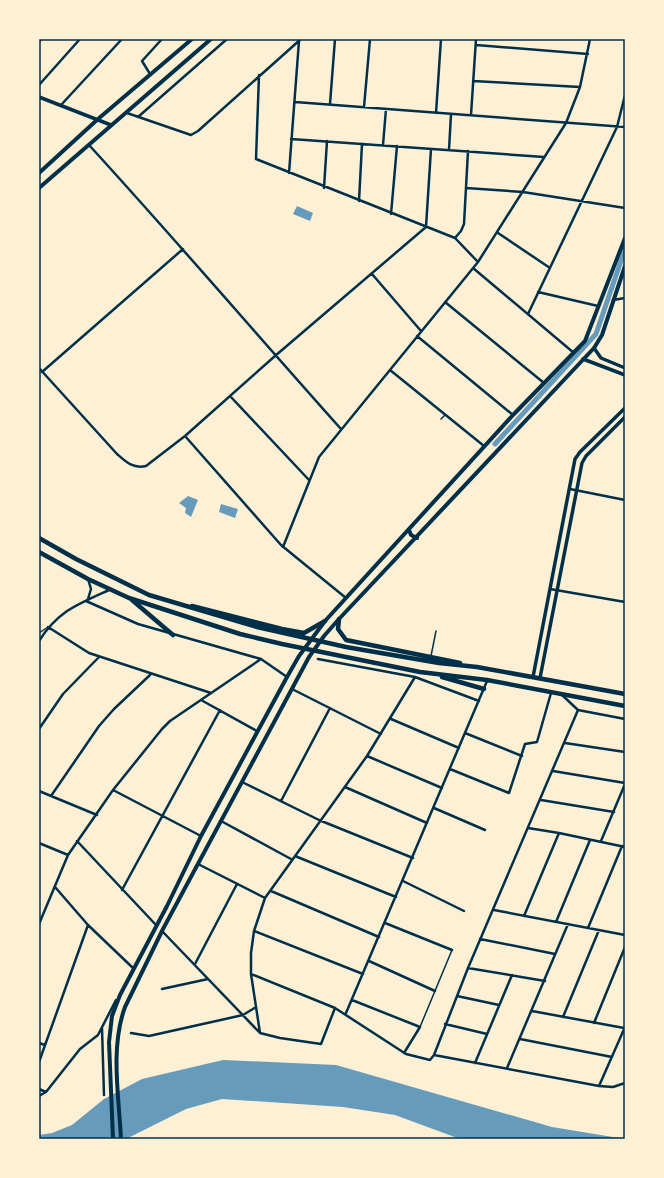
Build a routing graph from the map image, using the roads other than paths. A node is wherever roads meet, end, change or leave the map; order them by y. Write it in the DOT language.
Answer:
graph roads {
  1 [pos="41,39"];
  2 [pos="80,39"];
  3 [pos="122,39"];
  4 [pos="162,39"];
  5 [pos="192,39"];
  6 [pos="211,39"];
  7 [pos="227,39"];
  8 [pos="335,39"];
  9 [pos="370,39"];
  10 [pos="441,39"];
  11 [pos="476,39"];
  12 [pos="590,39"];
  13 [pos="300,40"];
  14 [pos="39,42"];
  15 [pos="476,45"];
  16 [pos="588,54"];
  17 [pos="151,74"];
  18 [pos="259,75"];
  19 [pos="473,81"];
  20 [pos="39,85"];
  21 [pos="580,88"];
  22 [pos="625,95"];
  23 [pos="39,97"];
  24 [pos="295,102"];
  25 [pos="330,104"];
  26 [pos="61,105"];
  27 [pos="364,107"];
  28 [pos="386,109"];
  29 [pos="127,113"];
  30 [pos="436,113"];
  31 [pos="451,114"];
  32 [pos="471,116"];
  33 [pos="138,117"];
  34 [pos="98,119"];
  35 [pos="566,123"];
  36 [pos="111,125"];
  37 [pos="618,127"];
  38 [pos="625,127"];
  39 [pos="291,139"];
  40 [pos="327,141"];
  41 [pos="362,144"];
  42 [pos="89,145"];
  43 [pos="383,145"];
  44 [pos="397,146"];
  45 [pos="431,148"];
  46 [pos="449,150"];
  47 [pos="468,151"];
  48 [pos="544,157"];
  49 [pos="39,173"];
  50 [pos="289,173"];
  51 [pos="39,188"];
  52 [pos="324,188"];
  53 [pos="466,188"];
  54 [pos="523,192"];
  55 [pos="359,201"];
  56 [pos="580,202"];
  57 [pos="625,208"];
  58 [pos="391,214"];
  59 [pos="426,227"];
  60 [pos="498,233"];
  61 [pos="455,238"];
  62 [pos="625,238"];
  63 [pos="183,249"];
  64 [pos="478,262"];
  65 [pos="625,266"];
  66 [pos="473,268"];
  67 [pos="550,268"];
  68 [pos="372,274"];
  69 [pos="538,292"];
  70 [pos="625,298"];
  71 [pos="612,300"];
  72 [pos="445,302"];
  73 [pos="599,306"];
  74 [pos="528,314"];
  75 [pos="421,331"];
  76 [pos="417,336"];
  77 [pos="594,348"];
  78 [pos="574,353"];
  79 [pos="275,356"];
  80 [pos="583,360"];
  81 [pos="39,368"];
  82 [pos="625,368"];
  83 [pos="390,370"];
  84 [pos="42,372"];
  85 [pos="625,375"];
  86 [pos="544,383"];
  87 [pos="230,396"];
  88 [pos="625,408"];
  89 [pos="445,415"];
  90 [pos="513,415"];
  91 [pos="625,417"];
  92 [pos="442,419"];
  93 [pos="341,429"];
  94 [pos="185,436"];
  95 [pos="484,446"];
  96 [pos="309,480"];
  97 [pos="570,489"];
  98 [pos="577,490"];
  99 [pos="625,500"];
  100 [pos="409,530"];
  101 [pos="39,538"];
  102 [pos="417,538"];
  103 [pos="283,547"];
  104 [pos="39,552"];
  105 [pos="365,578"];
  106 [pos="88,579"];
  107 [pos="372,584"];
  108 [pos="110,589"];
  109 [pos="550,589"];
  110 [pos="557,590"];
  111 [pos="129,598"];
  112 [pos="346,599"];
  113 [pos="87,600"];
  114 [pos="625,602"];
  115 [pos="173,603"];
  116 [pos="339,619"];
  117 [pos="325,621"];
  118 [pos="48,627"];
  119 [pos="436,631"];
  120 [pos="39,632"];
  121 [pos="173,635"];
  122 [pos="39,641"];
  123 [pos="99,656"];
  124 [pos="431,657"];
  125 [pos="260,659"];
  126 [pos="318,659"];
  127 [pos="477,667"];
  128 [pos="150,674"];
  129 [pos="433,674"];
  130 [pos="287,677"];
  131 [pos="416,677"];
  132 [pos="533,677"];
  133 [pos="540,678"];
  134 [pos="487,680"];
  135 [pos="292,689"];
  136 [pos="484,689"];
  137 [pos="551,692"];
  138 [pos="211,693"];
  139 [pos="561,694"];
  140 [pos="625,694"];
  141 [pos="201,700"];
  142 [pos="479,700"];
  143 [pos="625,706"];
  144 [pos="330,708"];
  145 [pos="220,710"];
  146 [pos="578,710"];
  147 [pos="391,719"];
  148 [pos="625,719"];
  149 [pos="39,729"];
  150 [pos="258,731"];
  151 [pos="466,733"];
  152 [pos="381,734"];
  153 [pos="565,743"];
  154 [pos="460,748"];
  155 [pos="625,752"];
  156 [pos="367,756"];
  157 [pos="522,756"];
  158 [pos="450,769"];
  159 [pos="553,771"];
  160 [pos="242,782"];
  161 [pos="625,784"];
  162 [pos="345,787"];
  163 [pos="442,788"];
  164 [pos="113,790"];
  165 [pos="39,791"];
  166 [pos="51,796"];
  167 [pos="540,800"];
  168 [pos="281,801"];
  169 [pos="434,808"];
  170 [pos="614,812"];
  171 [pos="97,815"];
  172 [pos="163,816"];
  173 [pos="319,820"];
  174 [pos="221,821"];
  175 [pos="427,823"];
  176 [pos="528,828"];
  177 [pos="485,830"];
  178 [pos="559,833"];
  179 [pos="201,836"];
  180 [pos="590,840"];
  181 [pos="601,841"];
  182 [pos="77,842"];
  183 [pos="39,843"];
  184 [pos="623,846"];
  185 [pos="68,855"];
  186 [pos="295,856"];
  187 [pos="413,858"];
  188 [pos="291,859"];
  189 [pos="198,864"];
  190 [pos="403,881"];
  191 [pos="237,884"];
  192 [pos="55,887"];
  193 [pos="122,890"];
  194 [pos="271,891"];
  195 [pos="396,897"];
  196 [pos="265,898"];
  197 [pos="494,910"];
  198 [pos="464,911"];
  199 [pos="524,916"];
  200 [pos="556,922"];
  201 [pos="385,923"];
  202 [pos="39,924"];
  203 [pos="568,924"];
  204 [pos="88,925"];
  205 [pos="156,926"];
  206 [pos="588,928"];
  207 [pos="599,930"];
  208 [pos="162,931"];
  209 [pos="254,931"];
  210 [pos="625,935"];
  211 [pos="378,937"];
  212 [pos="480,939"];
  213 [pos="625,947"];
  214 [pos="452,950"];
  215 [pos="555,954"];
  216 [pos="369,961"];
  217 [pos="195,964"];
  218 [pos="133,968"];
  219 [pos="468,968"];
  220 [pos="251,974"];
  221 [pos="363,974"];
  222 [pos="512,975"];
  223 [pos="209,979"];
  224 [pos="545,981"];
  225 [pos="162,988"];
  226 [pos="435,991"];
  227 [pos="120,995"];
  228 [pos="457,996"];
  229 [pos="352,1000"];
  230 [pos="499,1005"];
  231 [pos="256,1007"];
  232 [pos="336,1008"];
  233 [pos="532,1011"];
  234 [pos="346,1013"];
  235 [pos="243,1015"];
  236 [pos="563,1017"];
  237 [pos="594,1023"];
  238 [pos="446,1024"];
  239 [pos="102,1027"];
  240 [pos="420,1027"];
  241 [pos="625,1028"];
  242 [pos="131,1033"];
  243 [pos="260,1033"];
  244 [pos="487,1034"];
  245 [pos="520,1039"];
  246 [pos="39,1043"];
  247 [pos="45,1045"];
  248 [pos="404,1053"];
  249 [pos="434,1055"];
  250 [pos="612,1057"];
  251 [pos="39,1062"];
  252 [pos="475,1063"];
  253 [pos="508,1068"];
  254 [pos="625,1082"];
  255 [pos="599,1086"];
  256 [pos="39,1090"];
  257 [pos="46,1092"];
  258 [pos="104,1095"];
  259 [pos="39,1096"];
  260 [pos="113,1139"];
  261 [pos="121,1139"];
  1 -- 14 [label="street"];
  2 -- 20 [label="street"];
  3 -- 26 [label="street"];
  4 -- 17 [label="street"];
  5 -- 17 [label="main road"];
  6 -- 29 [label="main road"];
  7 -- 33 [label="street"];
  8 -- 25 [label="street"];
  9 -- 27 [label="street"];
  10 -- 30 [label="street"];
  11 -- 15 [label="street"];
  12 -- 16 [label="street"];
  13 -- 18 [label="street"];
  13 -- 24 [label="street"];
  15 -- 16 [label="street"];
  15 -- 19 [label="street"];
  16 -- 21 [label="street"];
  17 -- 34 [label="main road"];
  18 -- 33 [label="street"];
  18 -- 50 [label="street"];
  19 -- 21 [label="street"];
  19 -- 32 [label="street"];
  21 -- 35 [label="street"];
  22 -- 37 [label="street"];
  23 -- 26 [label="street"];
  24 -- 25 [label="street"];
  24 -- 39 [label="street"];
  25 -- 27 [label="street"];
  26 -- 34 [label="street"];
  27 -- 28 [label="street"];
  28 -- 30 [label="street"];
  28 -- 43 [label="street"];
  29 -- 33 [label="street"];
  29 -- 36 [label="main road"];
  30 -- 31 [label="street"];
  31 -- 32 [label="street"];
  31 -- 46 [label="street"];
  32 -- 35 [label="street"];
  34 -- 36 [label="street"];
  34 -- 49 [label="main road"];
  35 -- 37 [label="street"];
  35 -- 48 [label="street"];
  36 -- 42 [label="main road"];
  37 -- 38 [label="street"];
  37 -- 56 [label="street"];
  39 -- 40 [label="street"];
  39 -- 50 [label="street"];
  40 -- 41 [label="street"];
  40 -- 52 [label="street"];
  41 -- 43 [label="street"];
  41 -- 55 [label="street"];
  42 -- 51 [label="main road"];
  42 -- 63 [label="street"];
  43 -- 44 [label="street"];
  44 -- 45 [label="street"];
  44 -- 58 [label="street"];
  45 -- 46 [label="street"];
  45 -- 59 [label="street"];
  46 -- 47 [label="street"];
  47 -- 48 [label="street"];
  47 -- 53 [label="street"];
  48 -- 54 [label="street"];
  50 -- 52 [label="street"];
  52 -- 55 [label="street"];
  53 -- 54 [label="street"];
  53 -- 61 [label="street"];
  54 -- 56 [label="street"];
  54 -- 60 [label="street"];
  55 -- 58 [label="street"];
  56 -- 57 [label="street"];
  56 -- 67 [label="street"];
  58 -- 59 [label="street"];
  59 -- 61 [label="street"];
  59 -- 68 [label="street"];
  60 -- 64 [label="street"];
  60 -- 67 [label="street"];
  61 -- 64 [label="street"];
  62 -- 73 [label="main road"];
  63 -- 79 [label="street"];
  63 -- 84 [label="street"];
  64 -- 66 [label="street"];
  65 -- 71 [label="main road"];
  66 -- 72 [label="street"];
  66 -- 74 [label="street"];
  67 -- 69 [label="street"];
  68 -- 75 [label="street"];
  68 -- 79 [label="street"];
  69 -- 73 [label="street"];
  69 -- 74 [label="street"];
  70 -- 71 [label="street"];
  71 -- 77 [label="main road"];
  72 -- 75 [label="street"];
  72 -- 86 [label="street"];
  73 -- 78 [label="main road"];
  74 -- 78 [label="street"];
  75 -- 76 [label="street"];
  76 -- 83 [label="street"];
  76 -- 90 [label="street"];
  77 -- 80 [label="main road"];
  77 -- 82 [label="street"];
  78 -- 86 [label="main road"];
  79 -- 87 [label="street"];
  79 -- 93 [label="street"];
  80 -- 85 [label="street"];
  80 -- 102 [label="main road"];
  81 -- 84 [label="street"];
  83 -- 89 [label="street"];
  83 -- 93 [label="street"];
  84 -- 94 [label="street"];
  86 -- 90 [label="main road"];
  87 -- 94 [label="street"];
  87 -- 96 [label="street"];
  88 -- 97 [label="street"];
  89 -- 92 [label="lane"];
  89 -- 95 [label="street"];
  90 -- 95 [label="main road"];
  91 -- 98 [label="street"];
  93 -- 96 [label="street"];
  94 -- 103 [label="street"];
  95 -- 100 [label="main road"];
  96 -- 103 [label="street"];
  97 -- 98 [label="street"];
  97 -- 109 [label="street"];
  98 -- 99 [label="street"];
  98 -- 110 [label="street"];
  100 -- 102 [label="main road"];
  100 -- 105 [label="main road"];
  101 -- 115 [label="main road"];
  102 -- 107 [label="main road"];
  103 -- 112 [label="street"];
  104 -- 106 [label="main road"];
  105 -- 107 [label="main road"];
  105 -- 112 [label="main road"];
  106 -- 108 [label="main road"];
  106 -- 113 [label="street"];
  107 -- 116 [label="main road"];
  108 -- 111 [label="main road"];
  108 -- 113 [label="street"];
  109 -- 110 [label="street"];
  109 -- 132 [label="street"];
  110 -- 114 [label="street"];
  110 -- 133 [label="street"];
  111 -- 121 [label="main road"];
  111 -- 129 [label="main road"];
  112 -- 117 [label="main road"];
  113 -- 118 [label="street"];
  113 -- 121 [label="street"];
  115 -- 117 [label="main road"];
  115 -- 127 [label="main road"];
  116 -- 124 [label="main road"];
  116 -- 135 [label="main road"];
  117 -- 130 [label="main road"];
  118 -- 120 [label="lane"];
  118 -- 122 [label="street"];
  118 -- 123 [label="street"];
  119 -- 124 [label="lane"];
  121 -- 125 [label="street"];
  123 -- 128 [label="street"];
  123 -- 149 [label="street"];
  124 -- 127 [label="main road"];
  125 -- 130 [label="street"];
  125 -- 138 [label="street"];
  126 -- 131 [label="street"];
  127 -- 132 [label="main road"];
  128 -- 138 [label="street"];
  128 -- 166 [label="street"];
  129 -- 134 [label="main road"];
  129 -- 136 [label="main road"];
  130 -- 150 [label="main road"];
  131 -- 142 [label="street"];
  131 -- 147 [label="street"];
  132 -- 133 [label="main road"];
  133 -- 140 [label="main road"];
  134 -- 136 [label="street"];
  134 -- 137 [label="main road"];
  135 -- 144 [label="street"];
  135 -- 160 [label="main road"];
  136 -- 142 [label="street"];
  137 -- 139 [label="main road"];
  137 -- 157 [label="street"];
  138 -- 141 [label="street"];
  139 -- 143 [label="main road"];
  139 -- 146 [label="street"];
  141 -- 145 [label="street"];
  141 -- 164 [label="street"];
  142 -- 151 [label="street"];
  144 -- 152 [label="street"];
  144 -- 168 [label="street"];
  145 -- 150 [label="street"];
  145 -- 172 [label="street"];
  146 -- 148 [label="street"];
  146 -- 153 [label="street"];
  147 -- 152 [label="street"];
  147 -- 154 [label="street"];
  150 -- 179 [label="main road"];
  151 -- 154 [label="street"];
  151 -- 157 [label="street"];
  152 -- 156 [label="street"];
  153 -- 155 [label="street"];
  153 -- 159 [label="street"];
  154 -- 158 [label="street"];
  156 -- 162 [label="street"];
  156 -- 163 [label="street"];
  157 -- 158 [label="street"];
  158 -- 163 [label="street"];
  159 -- 161 [label="street"];
  159 -- 167 [label="street"];
  160 -- 168 [label="street"];
  160 -- 174 [label="main road"];
  161 -- 170 [label="street"];
  162 -- 173 [label="street"];
  162 -- 175 [label="street"];
  163 -- 169 [label="street"];
  164 -- 171 [label="street"];
  164 -- 172 [label="street"];
  165 -- 166 [label="street"];
  166 -- 171 [label="street"];
  167 -- 170 [label="street"];
  167 -- 176 [label="street"];
  168 -- 173 [label="street"];
  169 -- 175 [label="street"];
  169 -- 177 [label="street"];
  170 -- 181 [label="street"];
  171 -- 182 [label="street"];
  172 -- 179 [label="street"];
  172 -- 193 [label="street"];
  173 -- 186 [label="street"];
  173 -- 187 [label="street"];
  174 -- 188 [label="street"];
  174 -- 189 [label="main road"];
  175 -- 187 [label="street"];
  176 -- 178 [label="street"];
  176 -- 197 [label="street"];
  178 -- 180 [label="street"];
  178 -- 199 [label="street"];
  179 -- 205 [label="main road"];
  180 -- 181 [label="street"];
  180 -- 200 [label="street"];
  181 -- 184 [label="street"];
  182 -- 185 [label="street"];
  182 -- 193 [label="street"];
  183 -- 185 [label="street"];
  184 -- 206 [label="street"];
  185 -- 192 [label="street"];
  186 -- 188 [label="street"];
  186 -- 195 [label="street"];
  187 -- 190 [label="street"];
  188 -- 194 [label="street"];
  189 -- 191 [label="street"];
  189 -- 208 [label="main road"];
  190 -- 195 [label="street"];
  190 -- 198 [label="street"];
  191 -- 196 [label="street"];
  191 -- 217 [label="street"];
  192 -- 202 [label="street"];
  192 -- 204 [label="street"];
  193 -- 205 [label="street"];
  194 -- 196 [label="street"];
  194 -- 211 [label="street"];
  195 -- 201 [label="street"];
  196 -- 209 [label="street"];
  197 -- 199 [label="street"];
  197 -- 212 [label="street"];
  199 -- 200 [label="street"];
  200 -- 203 [label="street"];
  201 -- 211 [label="street"];
  201 -- 214 [label="street"];
  203 -- 206 [label="street"];
  203 -- 215 [label="street"];
  204 -- 218 [label="street"];
  204 -- 247 [label="street"];
  205 -- 218 [label="main road"];
  206 -- 207 [label="street"];
  207 -- 210 [label="street"];
  207 -- 236 [label="street"];
  208 -- 217 [label="street"];
  208 -- 261 [label="main road"];
  209 -- 220 [label="street"];
  209 -- 221 [label="street"];
  211 -- 216 [label="street"];
  212 -- 215 [label="street"];
  212 -- 219 [label="street"];
  213 -- 237 [label="street"];
  214 -- 226 [label="lane"];
  215 -- 224 [label="street"];
  216 -- 221 [label="street"];
  216 -- 226 [label="street"];
  217 -- 223 [label="street"];
  218 -- 227 [label="main road"];
  219 -- 222 [label="street"];
  219 -- 228 [label="street"];
  220 -- 231 [label="street"];
  220 -- 232 [label="street"];
  221 -- 229 [label="street"];
  222 -- 224 [label="street"];
  222 -- 230 [label="street"];
  223 -- 225 [label="street"];
  223 -- 235 [label="street"];
  224 -- 233 [label="street"];
  226 -- 240 [label="lane"];
  227 -- 239 [label="street"];
  227 -- 260 [label="main road"];
  228 -- 230 [label="street"];
  228 -- 238 [label="street"];
  229 -- 234 [label="street"];
  229 -- 240 [label="street"];
  230 -- 244 [label="street"];
  231 -- 235 [label="street"];
  231 -- 243 [label="street"];
  232 -- 234 [label="street"];
  232 -- 243 [label="street"];
  233 -- 236 [label="street"];
  233 -- 245 [label="street"];
  234 -- 248 [label="street"];
  235 -- 242 [label="street"];
  235 -- 243 [label="street"];
  236 -- 237 [label="street"];
  237 -- 241 [label="street"];
  238 -- 244 [label="street"];
  238 -- 249 [label="street"];
  239 -- 257 [label="street"];
  239 -- 258 [label="street"];
  240 -- 248 [label="street"];
  241 -- 250 [label="street"];
  244 -- 252 [label="street"];
  245 -- 250 [label="street"];
  245 -- 253 [label="street"];
  246 -- 247 [label="street"];
  247 -- 251 [label="street"];
  248 -- 249 [label="street"];
  249 -- 252 [label="street"];
  250 -- 255 [label="street"];
  252 -- 253 [label="street"];
  253 -- 255 [label="street"];
  254 -- 255 [label="street"];
  256 -- 257 [label="street"];
  257 -- 259 [label="street"];
}
